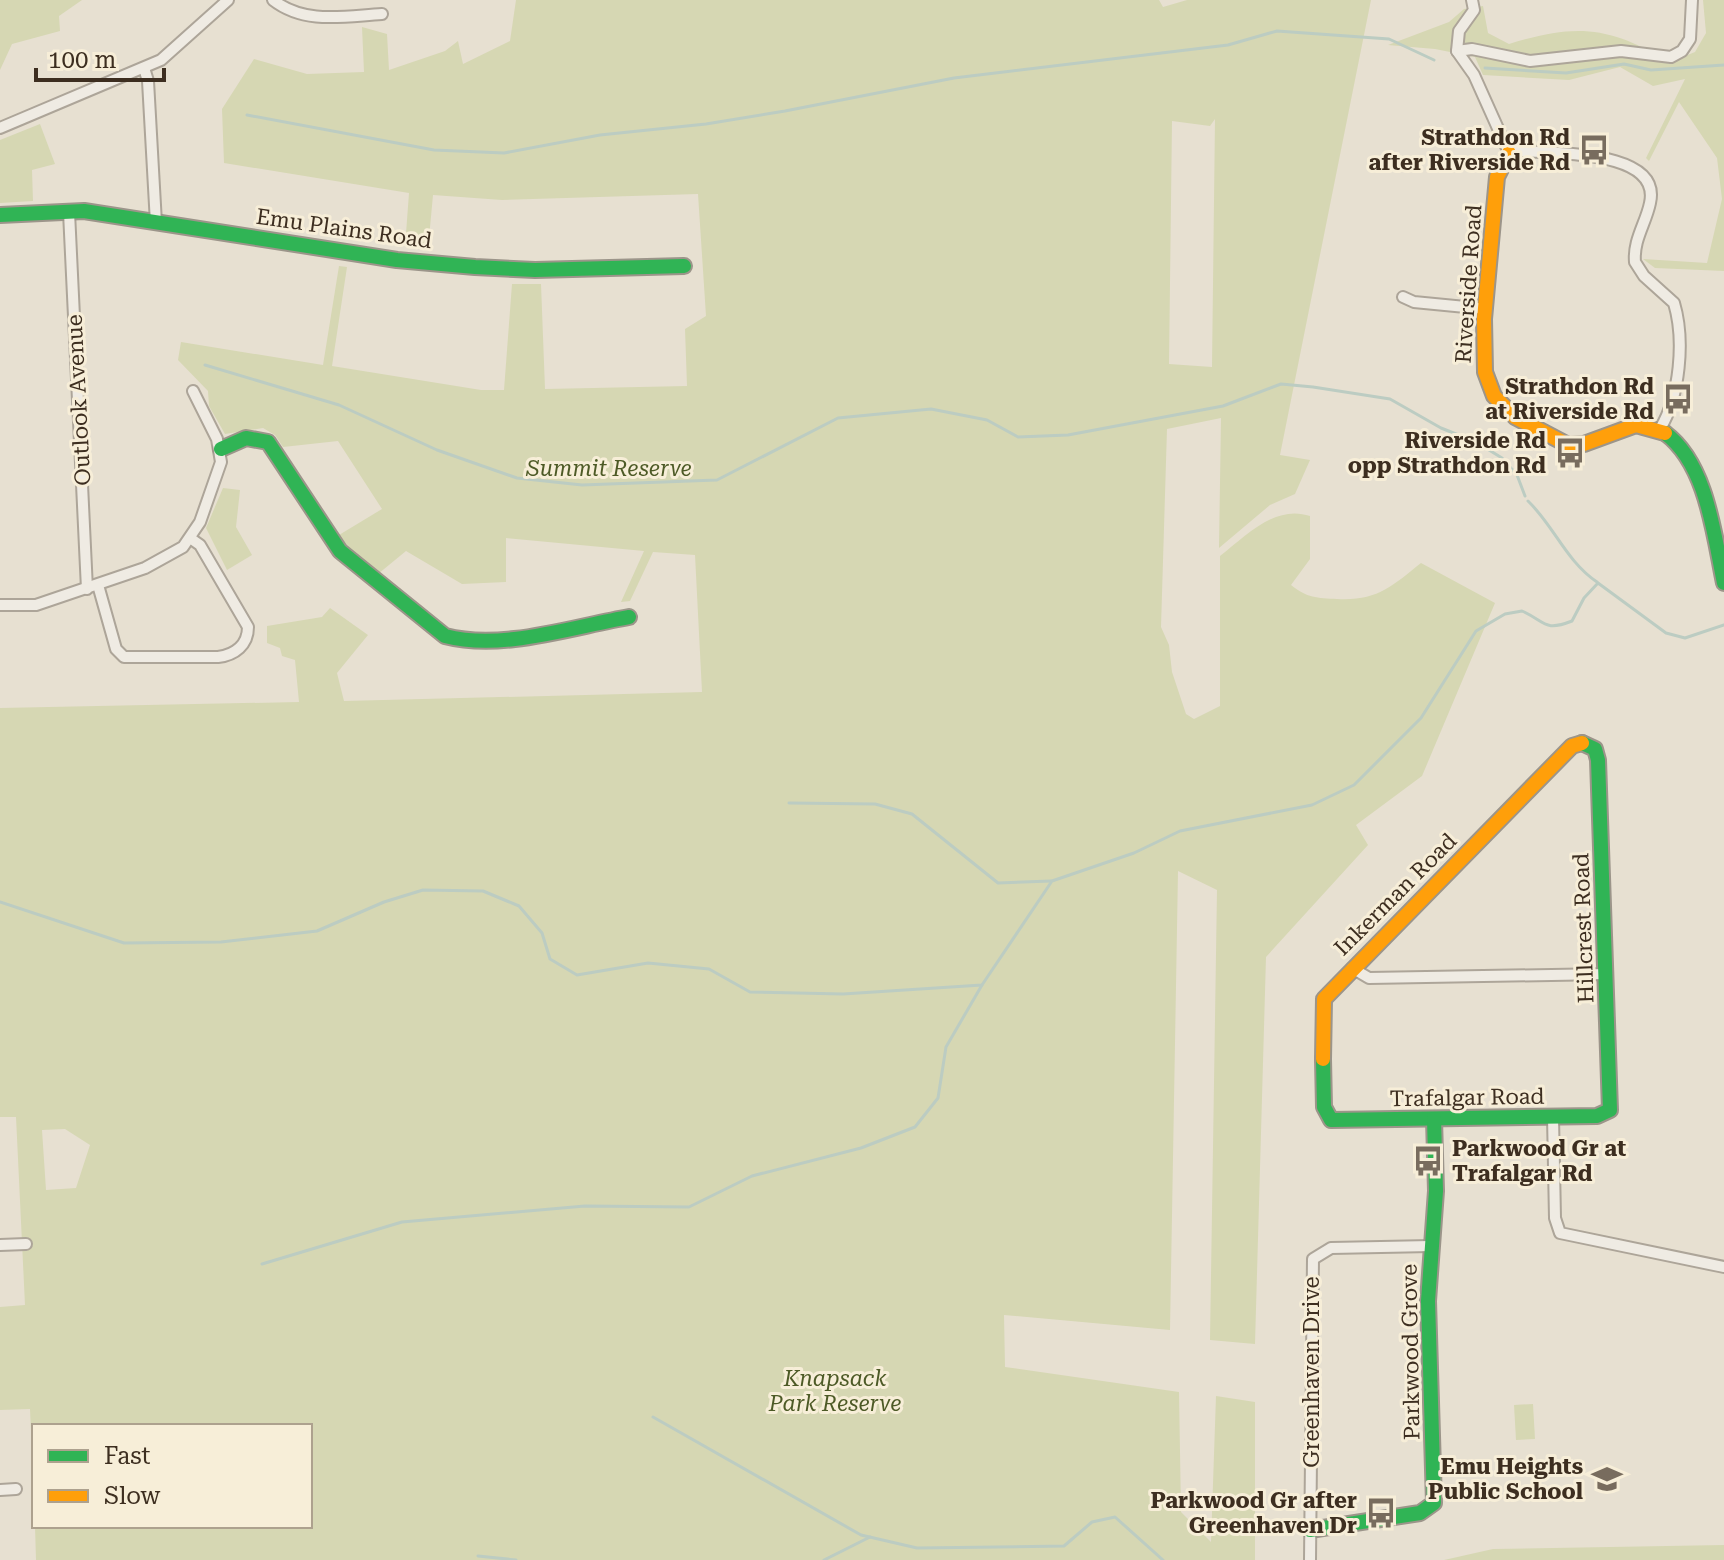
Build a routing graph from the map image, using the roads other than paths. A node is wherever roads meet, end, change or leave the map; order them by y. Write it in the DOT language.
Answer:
graph roads {
  1 [pos="228,0"];
  2 [pos="273,0"];
  3 [pos="1472,0"];
  4 [pos="1692,0"];
  5 [pos="382,14"];
  6 [pos="1457,51"];
  7 [pos="144,68"];
  8 [pos="0,128"];
  9 [pos="1509,153"];
  10 [pos="69,212"];
  11 [pos="0,215"];
  12 [pos="156,223"];
  13 [pos="684,266"];
  14 [pos="1403,297"];
  15 [pos="1486,309"];
  16 [pos="193,391"];
  17 [pos="1660,429"];
  18 [pos="221,449"];
  19 [pos="190,538"];
  20 [pos="1724,583"];
  21 [pos="92,587"];
  22 [pos="0,605"];
  23 [pos="629,617"];
  24 [pos="1587,744"];
  25 [pos="1352,968"];
  26 [pos="1607,974"];
  27 [pos="1606,1114"];
  28 [pos="1553,1117"];
  29 [pos="1329,1118"];
  30 [pos="1434,1119"];
  31 [pos="26,1244"];
  32 [pos="0,1245"];
  33 [pos="1431,1246"];
  34 [pos="1724,1267"];
  35 [pos="16,1489"];
  36 [pos="0,1490"];
  37 [pos="1310,1530"];
  38 [pos="1310,1560"];
  1 -- 7 [label="street"];
  2 -- 5 [label="street"];
  3 -- 6 [label="street"];
  4 -- 6 [label="street"];
  6 -- 9 [label="street"];
  7 -- 8 [label="street"];
  7 -- 12 [label="street"];
  9 -- 15 [label="street, Riverside Road"];
  9 -- 17 [label="street"];
  10 -- 11 [label="street, Emu Plains Road"];
  10 -- 12 [label="street, Emu Plains Road"];
  10 -- 21 [label="street, Outlook Avenue"];
  12 -- 13 [label="street, Emu Plains Road"];
  14 -- 15 [label="street"];
  15 -- 17 [label="street, Riverside Road"];
  16 -- 18 [label="street"];
  17 -- 20 [label="street"];
  18 -- 19 [label="street"];
  18 -- 23 [label="street"];
  19 -- 21 [label="street"];
  19 -- 21 [label="street, Outlook Avenue"];
  21 -- 22 [label="street"];
  24 -- 25 [label="street, Inkerman Road"];
  24 -- 26 [label="street, Hillcrest Road"];
  25 -- 26 [label="street"];
  25 -- 29 [label="street, Inkerman Road"];
  26 -- 27 [label="street, Hillcrest Road"];
  27 -- 28 [label="street, Trafalgar Road"];
  28 -- 30 [label="street, Trafalgar Road"];
  28 -- 34 [label="street"];
  29 -- 30 [label="street, Trafalgar Road"];
  30 -- 33 [label="street, Parkwood Grove"];
  31 -- 32 [label="street"];
  33 -- 37 [label="street, Parkwood Grove"];
  33 -- 37 [label="street, Greenhaven Drive"];
  35 -- 36 [label="street"];
  37 -- 38 [label="street, Greenhaven Drive"];
}
